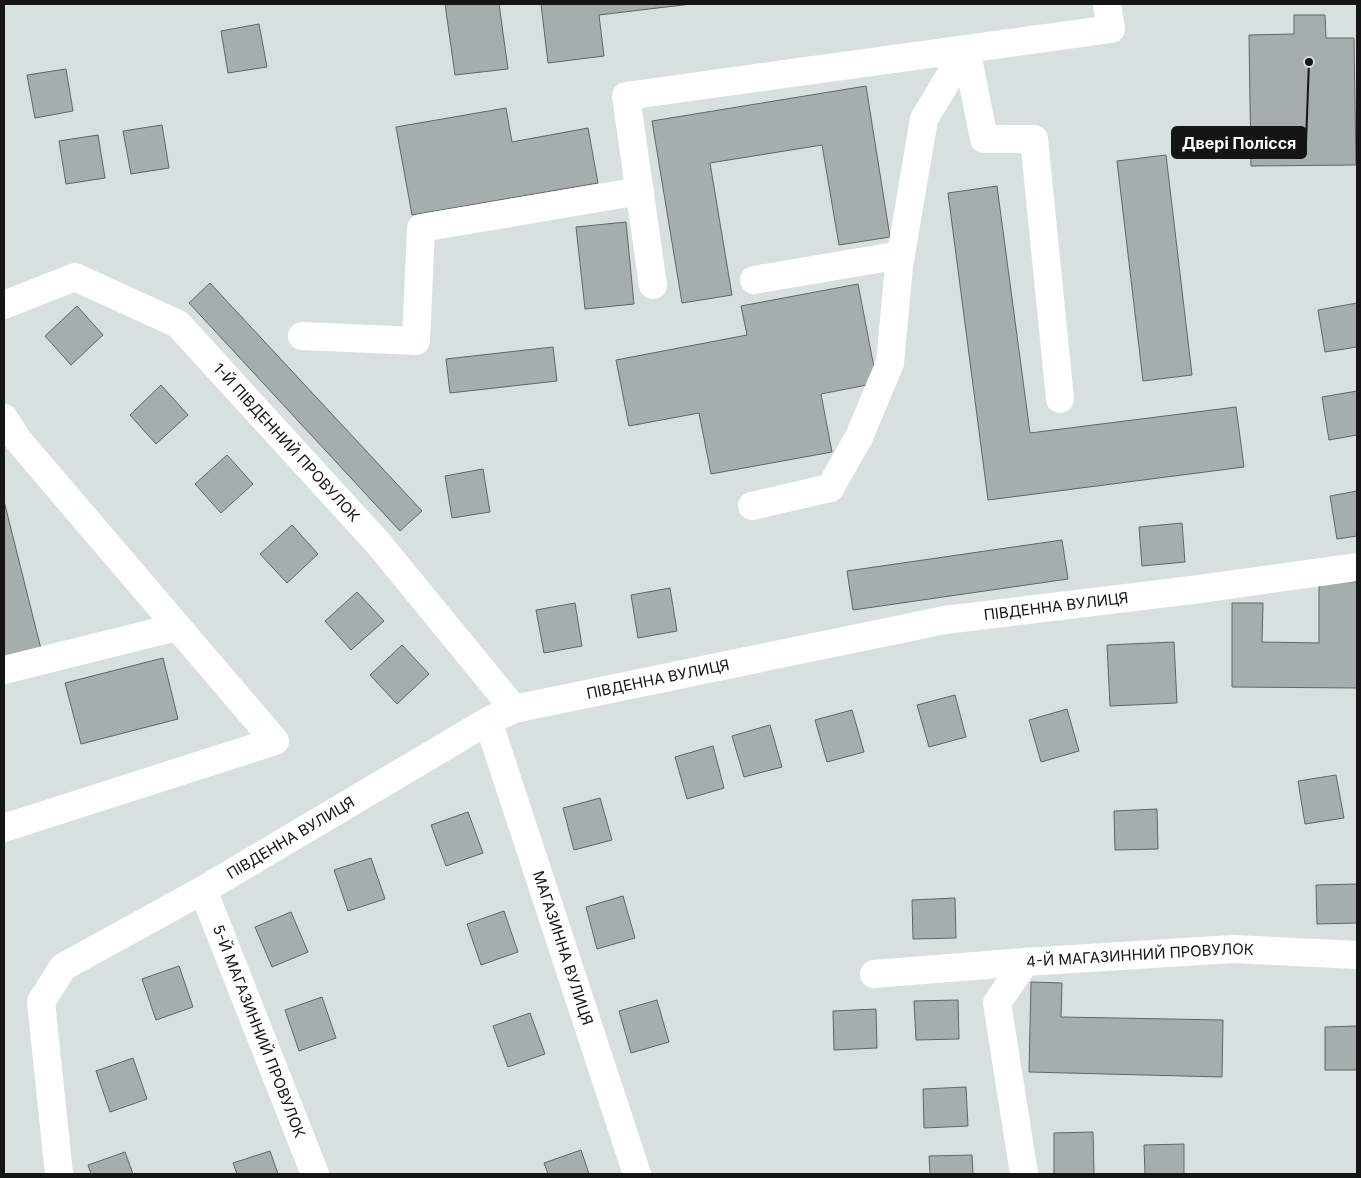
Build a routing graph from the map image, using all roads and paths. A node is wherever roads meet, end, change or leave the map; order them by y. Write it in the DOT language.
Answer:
graph roads {
  1 [pos="1107,4"];
  2 [pos="966,49"];
  3 [pos="640,192"];
  4 [pos="901,256"];
  5 [pos="754,280"];
  6 [pos="653,286"];
  7 [pos="4,304"];
  8 [pos="302,336"];
  9 [pos="1060,400"];
  10 [pos="9,436"];
  11 [pos="752,506"];
  12 [pos="1357,567"];
  13 [pos="178,627"];
  14 [pos="4,670"];
  15 [pos="514,709"];
  16 [pos="488,721"];
  17 [pos="4,828"];
  18 [pos="203,890"];
  19 [pos="1357,955"];
  20 [pos="1025,962"];
  21 [pos="874,974"];
  22 [pos="58,1174"];
  23 [pos="315,1174"];
  24 [pos="637,1174"];
  25 [pos="1024,1174"];
  1 -- 2 [label="street"];
  2 -- 3 [label="street"];
  2 -- 4 [label="street"];
  2 -- 9 [label="street"];
  3 -- 6 [label="street"];
  3 -- 8 [label="street"];
  4 -- 5 [label="street"];
  4 -- 11 [label="street"];
  7 -- 15 [label="street, 1-Й ПІВДЕННИЙ ПРОВУЛОК"];
  10 -- 13 [label="street"];
  12 -- 15 [label="street, ПІВДЕННА ВУЛИЦЯ"];
  13 -- 14 [label="street"];
  13 -- 17 [label="street"];
  15 -- 16 [label="street, ПІВДЕННА ВУЛИЦЯ"];
  16 -- 18 [label="street, ПІВДЕННА ВУЛИЦЯ"];
  16 -- 24 [label="street, МАГАЗИННА ВУЛИЦЯ"];
  18 -- 22 [label="street, ПІВДЕННА ВУЛИЦЯ"];
  18 -- 23 [label="street, 5-Й МАГАЗИННИЙ ПРОВУЛОК"];
  19 -- 20 [label="street, 4-Й МАГАЗИННИЙ ПРОВУЛОК"];
  20 -- 21 [label="street"];
  20 -- 25 [label="street, 4-Й МАГАЗИННИЙ ПРОВУЛОК"];
}
